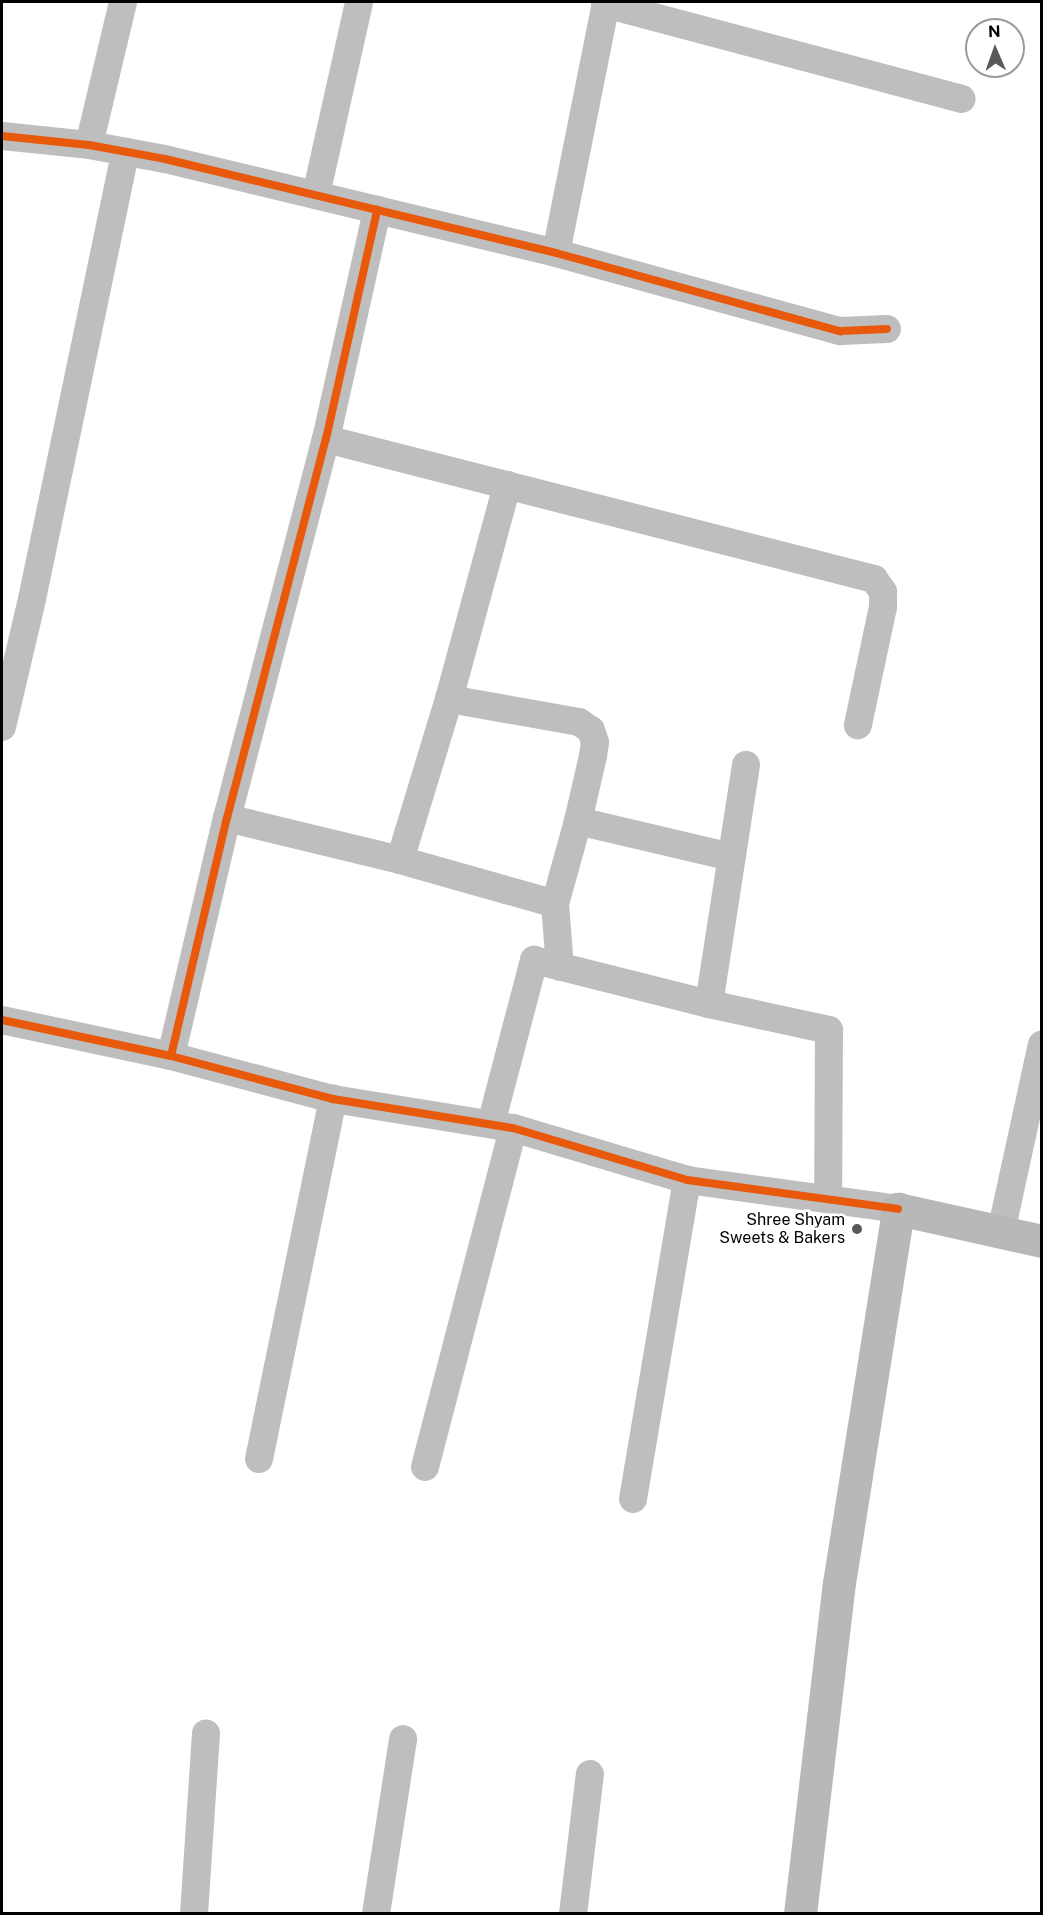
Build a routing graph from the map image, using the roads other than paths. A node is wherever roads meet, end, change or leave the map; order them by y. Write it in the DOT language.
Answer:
graph roads {
  1 [pos="123,2"];
  2 [pos="359,2"];
  3 [pos="605,3"];
  4 [pos="962,99"];
  5 [pos="2,136"];
  6 [pos="89,145"];
  7 [pos="125,152"];
  8 [pos="316,195"];
  9 [pos="377,210"];
  10 [pos="556,253"];
  11 [pos="887,329"];
  12 [pos="326,440"];
  13 [pos="507,485"];
  14 [pos="449,699"];
  15 [pos="858,725"];
  16 [pos="2,727"];
  17 [pos="746,765"];
  18 [pos="227,818"];
  19 [pos="578,821"];
  20 [pos="732,856"];
  21 [pos="400,860"];
  22 [pos="555,904"];
  23 [pos="560,966"];
  24 [pos="709,1004"];
  25 [pos="2,1020"];
  26 [pos="1041,1044"];
  27 [pos="171,1056"];
  28 [pos="333,1099"];
  29 [pos="1036,1099"];
  30 [pos="502,1126"];
  31 [pos="687,1180"];
  32 [pos="828,1198"];
  33 [pos="898,1209"];
  34 [pos="1001,1232"];
  35 [pos="1041,1240"];
  36 [pos="259,1459"];
  37 [pos="425,1467"];
  38 [pos="633,1499"];
  39 [pos="206,1733"];
  40 [pos="403,1739"];
  41 [pos="590,1774"];
  42 [pos="194,1914"];
  43 [pos="376,1914"];
  44 [pos="573,1914"];
  45 [pos="800,1914"];
  1 -- 6 [label="street"];
  2 -- 8 [label="street"];
  3 -- 4 [label="street"];
  3 -- 10 [label="street"];
  5 -- 6 [label="street"];
  6 -- 7 [label="street"];
  7 -- 8 [label="street"];
  7 -- 16 [label="street"];
  8 -- 9 [label="street"];
  9 -- 10 [label="street"];
  9 -- 12 [label="street"];
  10 -- 11 [label="street"];
  12 -- 13 [label="street"];
  12 -- 18 [label="street"];
  13 -- 14 [label="street"];
  13 -- 15 [label="street"];
  14 -- 19 [label="street"];
  14 -- 21 [label="street"];
  17 -- 20 [label="street"];
  18 -- 21 [label="street"];
  18 -- 27 [label="street"];
  19 -- 20 [label="street"];
  19 -- 22 [label="street"];
  20 -- 24 [label="street"];
  21 -- 22 [label="street"];
  22 -- 23 [label="street"];
  23 -- 24 [label="street"];
  23 -- 30 [label="street"];
  24 -- 32 [label="street"];
  25 -- 27 [label="street"];
  26 -- 29 [label="street"];
  27 -- 28 [label="street"];
  28 -- 30 [label="street"];
  28 -- 36 [label="street"];
  29 -- 34 [label="street"];
  30 -- 31 [label="street"];
  30 -- 37 [label="street"];
  31 -- 32 [label="street"];
  31 -- 38 [label="street"];
  32 -- 33 [label="street"];
  33 -- 34 [label="street"];
  33 -- 45 [label="street"];
  34 -- 35 [label="street"];
  39 -- 42 [label="street"];
  40 -- 43 [label="street"];
  41 -- 44 [label="street"];
}
